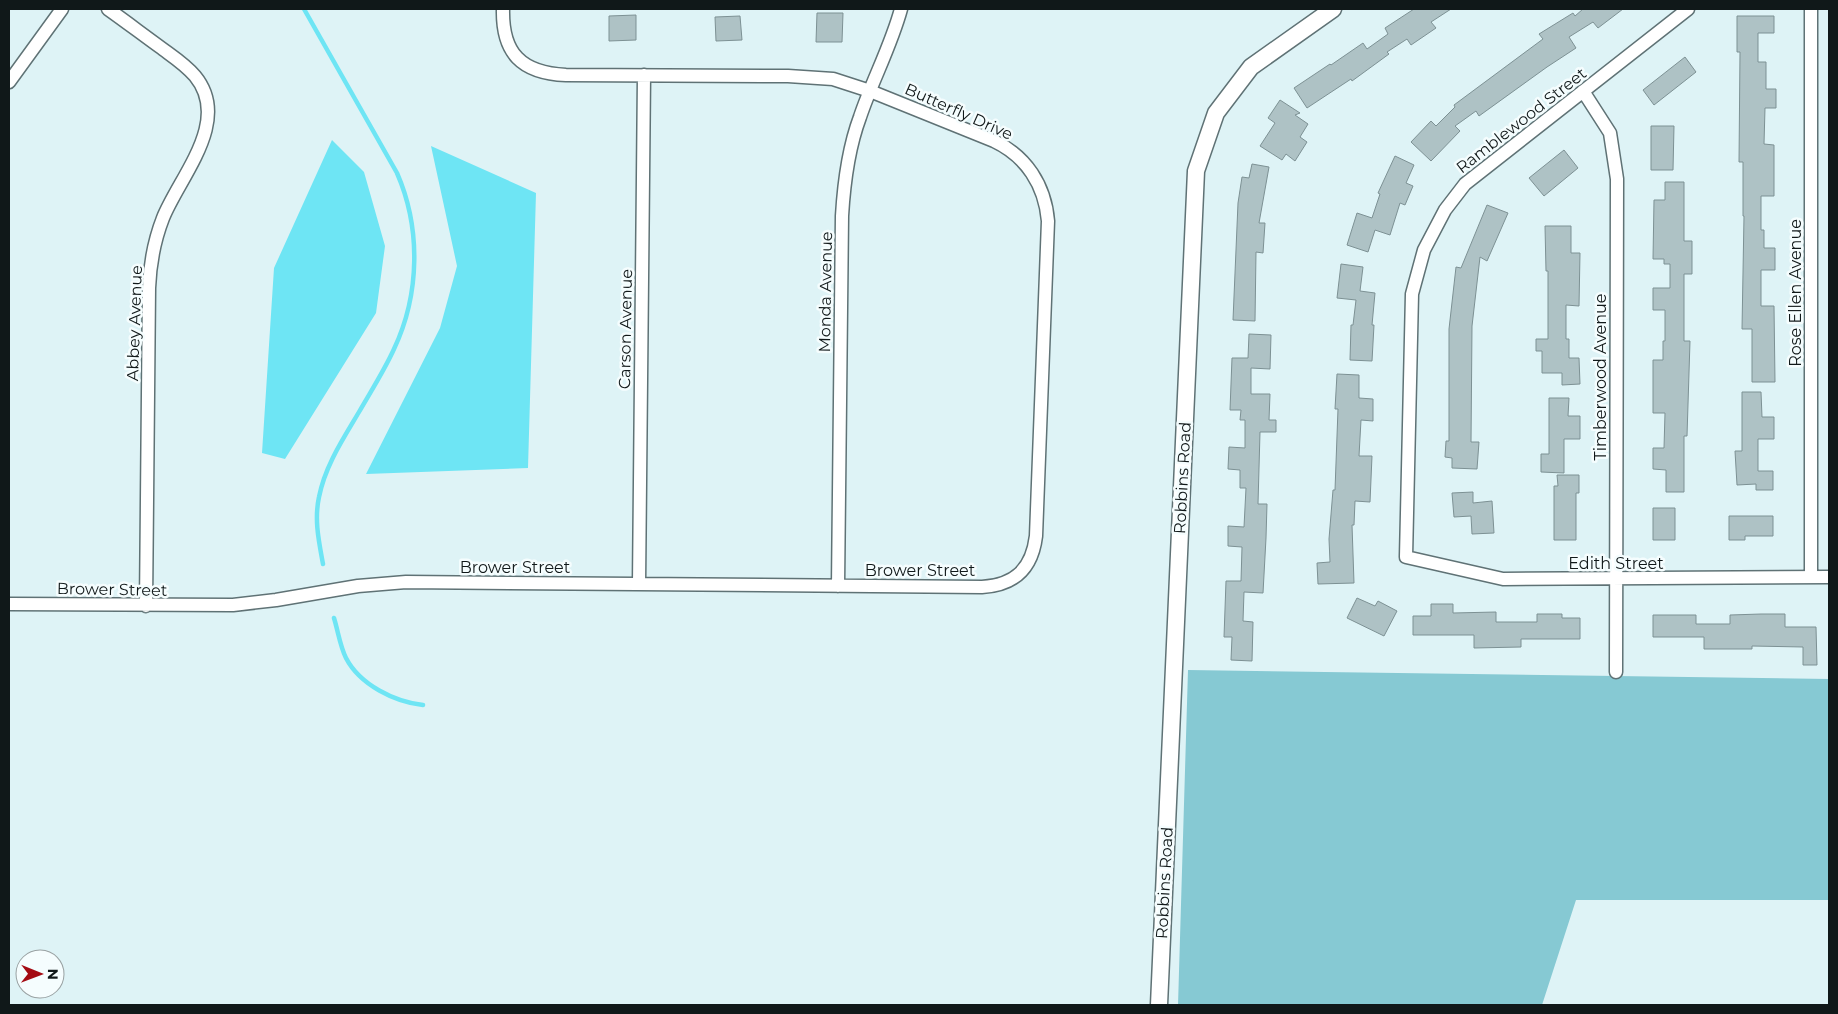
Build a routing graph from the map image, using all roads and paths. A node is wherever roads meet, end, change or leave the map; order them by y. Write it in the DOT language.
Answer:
graph roads {
  1 [pos="62,9"];
  2 [pos="108,9"];
  3 [pos="503,9"];
  4 [pos="901,9"];
  5 [pos="1333,9"];
  6 [pos="1688,9"];
  7 [pos="1811,9"];
  8 [pos="644,75"];
  9 [pos="9,82"];
  10 [pos="870,91"];
  11 [pos="1584,91"];
  12 [pos="1406,557"];
  13 [pos="1020,574"];
  14 [pos="1811,577"];
  15 [pos="1829,577"];
  16 [pos="1617,579"];
  17 [pos="639,584"];
  18 [pos="838,586"];
  19 [pos="9,604"];
  20 [pos="146,606"];
  21 [pos="1616,672"];
  22 [pos="1159,1005"];
  1 -- 9 [label="street"];
  2 -- 20 [label="street, Abbey Avenue"];
  3 -- 8 [label="street, Butterfly Drive"];
  4 -- 10 [label="street, Monda Avenue"];
  5 -- 22 [label="street, Robbins Road"];
  6 -- 11 [label="street, Ramblewood Street"];
  7 -- 14 [label="street, Rose Ellen Avenue"];
  8 -- 10 [label="street, Butterfly Drive"];
  8 -- 17 [label="street, Carson Avenue"];
  10 -- 13 [label="street, Butterfly Drive"];
  10 -- 18 [label="street, Monda Avenue"];
  11 -- 12 [label="street, Ramblewood Street"];
  11 -- 16 [label="street, Timberwood Avenue"];
  12 -- 16 [label="street, Edith Street"];
  13 -- 18 [label="street, Brower Street"];
  14 -- 15 [label="street, Edith Street"];
  14 -- 16 [label="street, Edith Street"];
  16 -- 21 [label="street, Timberwood Avenue"];
  17 -- 18 [label="street, Brower Street"];
  17 -- 20 [label="street, Brower Street"];
  19 -- 20 [label="street, Brower Street"];
}
